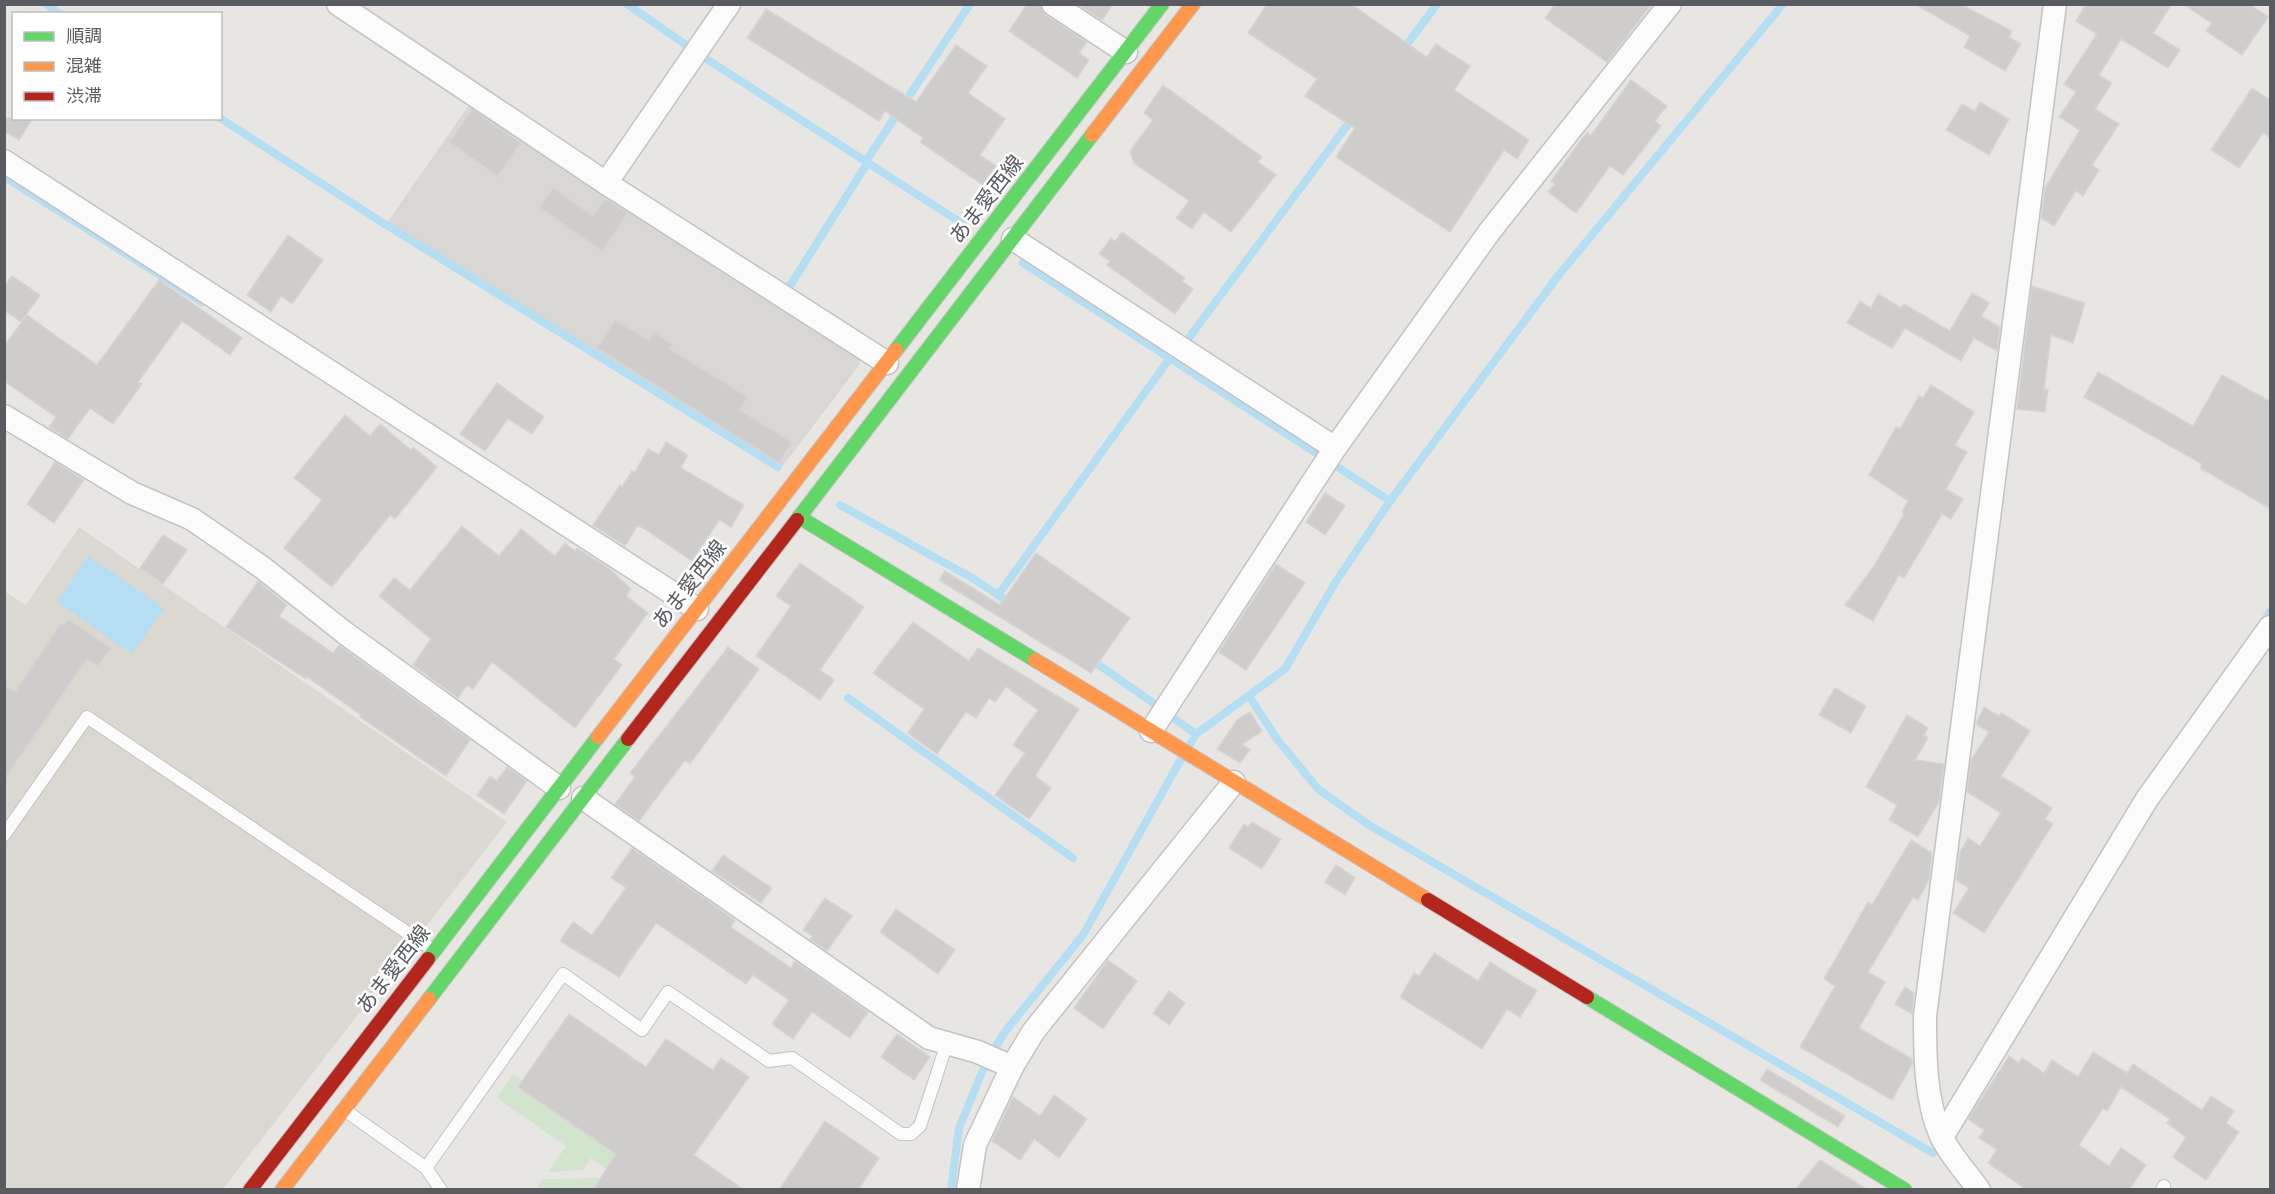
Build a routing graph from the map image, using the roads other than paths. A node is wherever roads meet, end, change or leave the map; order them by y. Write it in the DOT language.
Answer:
graph roads {
  1 [pos="338,4"];
  2 [pos="729,4"];
  3 [pos="1053,4"];
  4 [pos="1162,4"];
  5 [pos="1193,4"];
  6 [pos="1670,4"];
  7 [pos="2055,4"];
  8 [pos="1126,52"];
  9 [pos="4,161"];
  10 [pos="606,183"];
  11 [pos="1013,239"];
  12 [pos="887,363"];
  13 [pos="4,416"];
  14 [pos="1330,456"];
  15 [pos="799,517"];
  16 [pos="697,609"];
  17 [pos="2271,627"];
  18 [pos="1151,731"];
  19 [pos="1234,782"];
  20 [pos="559,788"];
  21 [pos="583,798"];
  22 [pos="4,836"];
  23 [pos="434,951"];
  24 [pos="947,1043"];
  25 [pos="1005,1065"];
  26 [pos="344,1109"];
  27 [pos="1942,1137"];
  28 [pos="426,1168"];
  29 [pos="1874,1182"];
  30 [pos="250,1190"];
  31 [pos="282,1190"];
  32 [pos="441,1190"];
  33 [pos="968,1190"];
  34 [pos="1905,1190"];
  35 [pos="1979,1190"];
  1 -- 10 [label="street"];
  2 -- 10 [label="street"];
  3 -- 8 [label="street"];
  4 -- 8 [label="main road, あま愛西線"];
  5 -- 11 [label="main road"];
  6 -- 14 [label="street"];
  7 -- 27 [label="street"];
  8 -- 12 [label="main road, あま愛西線"];
  9 -- 16 [label="street"];
  10 -- 12 [label="street"];
  11 -- 14 [label="street"];
  11 -- 15 [label="main road"];
  12 -- 16 [label="main road, あま愛西線"];
  13 -- 20 [label="street"];
  14 -- 18 [label="street"];
  15 -- 18 [label="main road"];
  15 -- 21 [label="main road"];
  16 -- 20 [label="main road, あま愛西線"];
  17 -- 27 [label="street"];
  18 -- 19 [label="main road"];
  19 -- 25 [label="street"];
  19 -- 29 [label="main road"];
  20 -- 23 [label="main road, あま愛西線"];
  21 -- 24 [label="street"];
  21 -- 26 [label="main road"];
  22 -- 23 [label="lane"];
  23 -- 30 [label="main road, あま愛西線"];
  24 -- 25 [label="street"];
  24 -- 28 [label="lane"];
  25 -- 33 [label="street"];
  26 -- 28 [label="lane"];
  26 -- 31 [label="main road"];
  27 -- 35 [label="street"];
  28 -- 32 [label="lane"];
  29 -- 34 [label="main road"];
}
